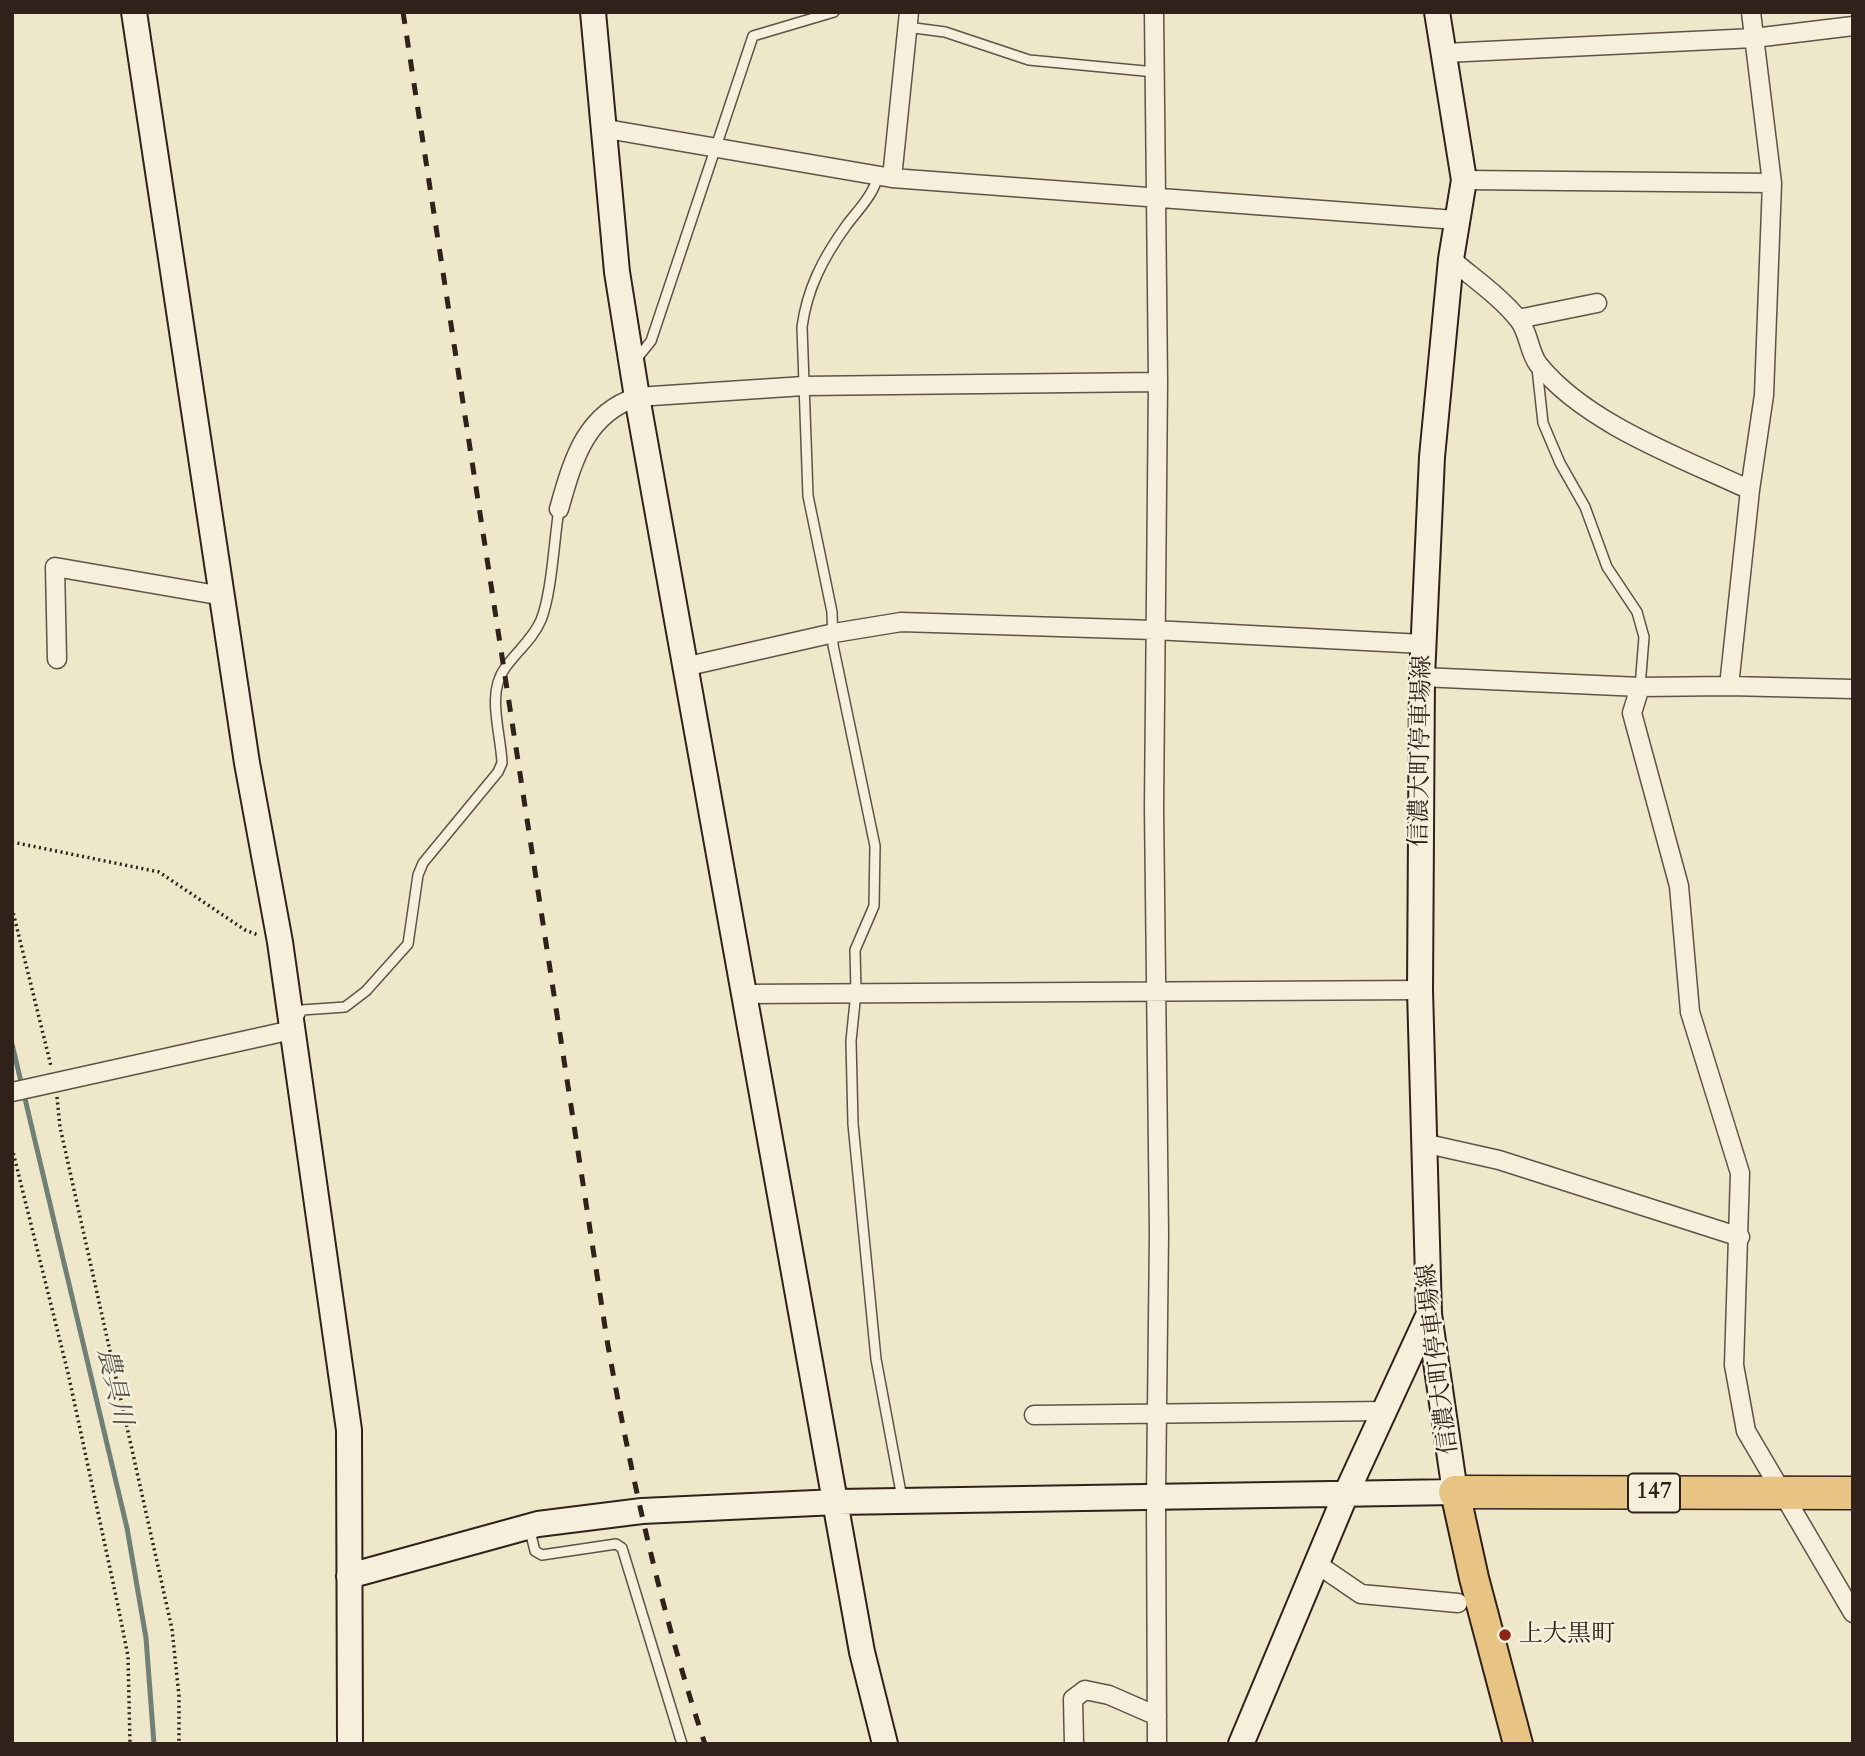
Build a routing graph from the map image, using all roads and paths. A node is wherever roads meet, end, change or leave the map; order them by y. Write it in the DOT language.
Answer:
graph roads {
  1 [pos="134,12"];
  2 [pos="593,12"];
  3 [pos="834,12"];
  4 [pos="1154,12"];
  5 [pos="1437,12"];
  6 [pos="1751,12"];
  7 [pos="908,19"];
  8 [pos="1853,26"];
  9 [pos="1754,38"];
  10 [pos="1445,53"];
  11 [pos="1157,72"];
  12 [pos="601,128"];
  13 [pos="716,147"];
  14 [pos="885,176"];
  15 [pos="1464,180"];
  16 [pos="1772,183"];
  17 [pos="1157,197"];
  18 [pos="1456,220"];
  19 [pos="1451,259"];
  20 [pos="1597,303"];
  21 [pos="1518,319"];
  22 [pos="1536,362"];
  23 [pos="632,364"];
  24 [pos="1158,382"];
  25 [pos="804,386"];
  26 [pos="637,397"];
  27 [pos="1750,490"];
  28 [pos="559,509"];
  29 [pos="223,596"];
  30 [pos="1154,630"];
  31 [pos="834,633"];
  32 [pos="1423,644"];
  33 [pos="57,659"];
  34 [pos="684,667"];
  35 [pos="1422,677"];
  36 [pos="1729,686"];
  37 [pos="1640,687"];
  38 [pos="1853,689"];
  39 [pos="12,842"];
  40 [pos="12,908"];
  41 [pos="280,943"];
  42 [pos="1420,990"];
  43 [pos="856,992"];
  44 [pos="1154,992"];
  45 [pos="744,993"];
  46 [pos="292,1030"];
  47 [pos="52,1084"];
  48 [pos="12,1092"];
  49 [pos="1423,1143"];
  50 [pos="12,1148"];
  51 [pos="1740,1237"];
  52 [pos="1429,1314"];
  53 [pos="1384,1411"];
  54 [pos="1158,1413"];
  55 [pos="1034,1415"];
  56 [pos="1455,1492"];
  57 [pos="1853,1493"];
  58 [pos="1785,1494"];
  59 [pos="1156,1496"];
  60 [pos="1345,1496"];
  61 [pos="902,1501"];
  62 [pos="836,1502"];
  63 [pos="529,1527"];
  64 [pos="1317,1564"];
  65 [pos="349,1576"];
  66 [pos="1458,1602"];
  67 [pos="1853,1613"];
  68 [pos="1157,1716"];
  69 [pos="130,1744"];
  70 [pos="179,1744"];
  71 [pos="350,1744"];
  72 [pos="682,1744"];
  73 [pos="886,1744"];
  74 [pos="1074,1744"];
  75 [pos="1157,1744"];
  76 [pos="1241,1744"];
  77 [pos="1518,1744"];
  1 -- 29 [label="street"];
  2 -- 12 [label="street"];
  3 -- 13 [label="lane"];
  4 -- 11 [label="street"];
  5 -- 10 [label="street, 信濃大町停車場線"];
  6 -- 9 [label="street"];
  7 -- 11 [label="lane"];
  7 -- 14 [label="street"];
  8 -- 9 [label="street"];
  9 -- 10 [label="street"];
  9 -- 16 [label="street"];
  10 -- 15 [label="street, 信濃大町停車場線"];
  11 -- 17 [label="street"];
  12 -- 13 [label="street"];
  12 -- 23 [label="street"];
  13 -- 14 [label="street"];
  13 -- 23 [label="lane"];
  14 -- 17 [label="street"];
  14 -- 25 [label="lane"];
  15 -- 16 [label="street"];
  15 -- 18 [label="street, 信濃大町停車場線"];
  16 -- 27 [label="street"];
  17 -- 18 [label="street"];
  17 -- 24 [label="street"];
  18 -- 19 [label="street, 信濃大町停車場線"];
  19 -- 21 [label="street"];
  19 -- 32 [label="street, 信濃大町停車場線"];
  20 -- 21 [label="street"];
  21 -- 22 [label="street"];
  22 -- 27 [label="street"];
  22 -- 37 [label="lane"];
  23 -- 26 [label="street"];
  24 -- 25 [label="street"];
  24 -- 30 [label="street"];
  25 -- 26 [label="street"];
  25 -- 31 [label="lane"];
  26 -- 28 [label="street"];
  26 -- 34 [label="street"];
  27 -- 36 [label="street"];
  28 -- 46 [label="lane"];
  29 -- 33 [label="street"];
  29 -- 41 [label="street"];
  30 -- 31 [label="street"];
  30 -- 32 [label="street"];
  30 -- 44 [label="street"];
  31 -- 34 [label="street"];
  31 -- 43 [label="lane"];
  32 -- 35 [label="street, 信濃大町停車場線"];
  34 -- 45 [label="street"];
  35 -- 37 [label="street"];
  35 -- 42 [label="street, 信濃大町停車場線"];
  36 -- 37 [label="street"];
  36 -- 38 [label="street"];
  37 -- 51 [label="street"];
  39 -- 41 [label="path"];
  40 -- 47 [label="path"];
  41 -- 46 [label="street"];
  42 -- 44 [label="street"];
  42 -- 49 [label="street, 信濃大町停車場線"];
  43 -- 44 [label="street"];
  43 -- 45 [label="street"];
  43 -- 61 [label="lane"];
  44 -- 54 [label="street"];
  45 -- 62 [label="street"];
  46 -- 47 [label="street"];
  46 -- 65 [label="street"];
  47 -- 48 [label="street"];
  47 -- 70 [label="path"];
  49 -- 51 [label="street"];
  49 -- 52 [label="street, 信濃大町停車場線"];
  50 -- 69 [label="path"];
  51 -- 58 [label="street"];
  52 -- 53 [label="street"];
  52 -- 56 [label="street, 信濃大町停車場線"];
  53 -- 54 [label="street"];
  53 -- 60 [label="street"];
  54 -- 55 [label="street"];
  54 -- 59 [label="street"];
  56 -- 58 [label="highway, 147"];
  56 -- 60 [label="street"];
  56 -- 77 [label="main road"];
  57 -- 58 [label="highway, 147"];
  58 -- 67 [label="street"];
  59 -- 60 [label="street"];
  59 -- 61 [label="street"];
  59 -- 68 [label="street"];
  60 -- 64 [label="street"];
  61 -- 62 [label="street"];
  62 -- 63 [label="street"];
  62 -- 73 [label="street"];
  63 -- 65 [label="street"];
  63 -- 72 [label="lane"];
  64 -- 66 [label="street"];
  64 -- 76 [label="street"];
  65 -- 71 [label="street"];
  68 -- 74 [label="street"];
  68 -- 75 [label="street"];
}
